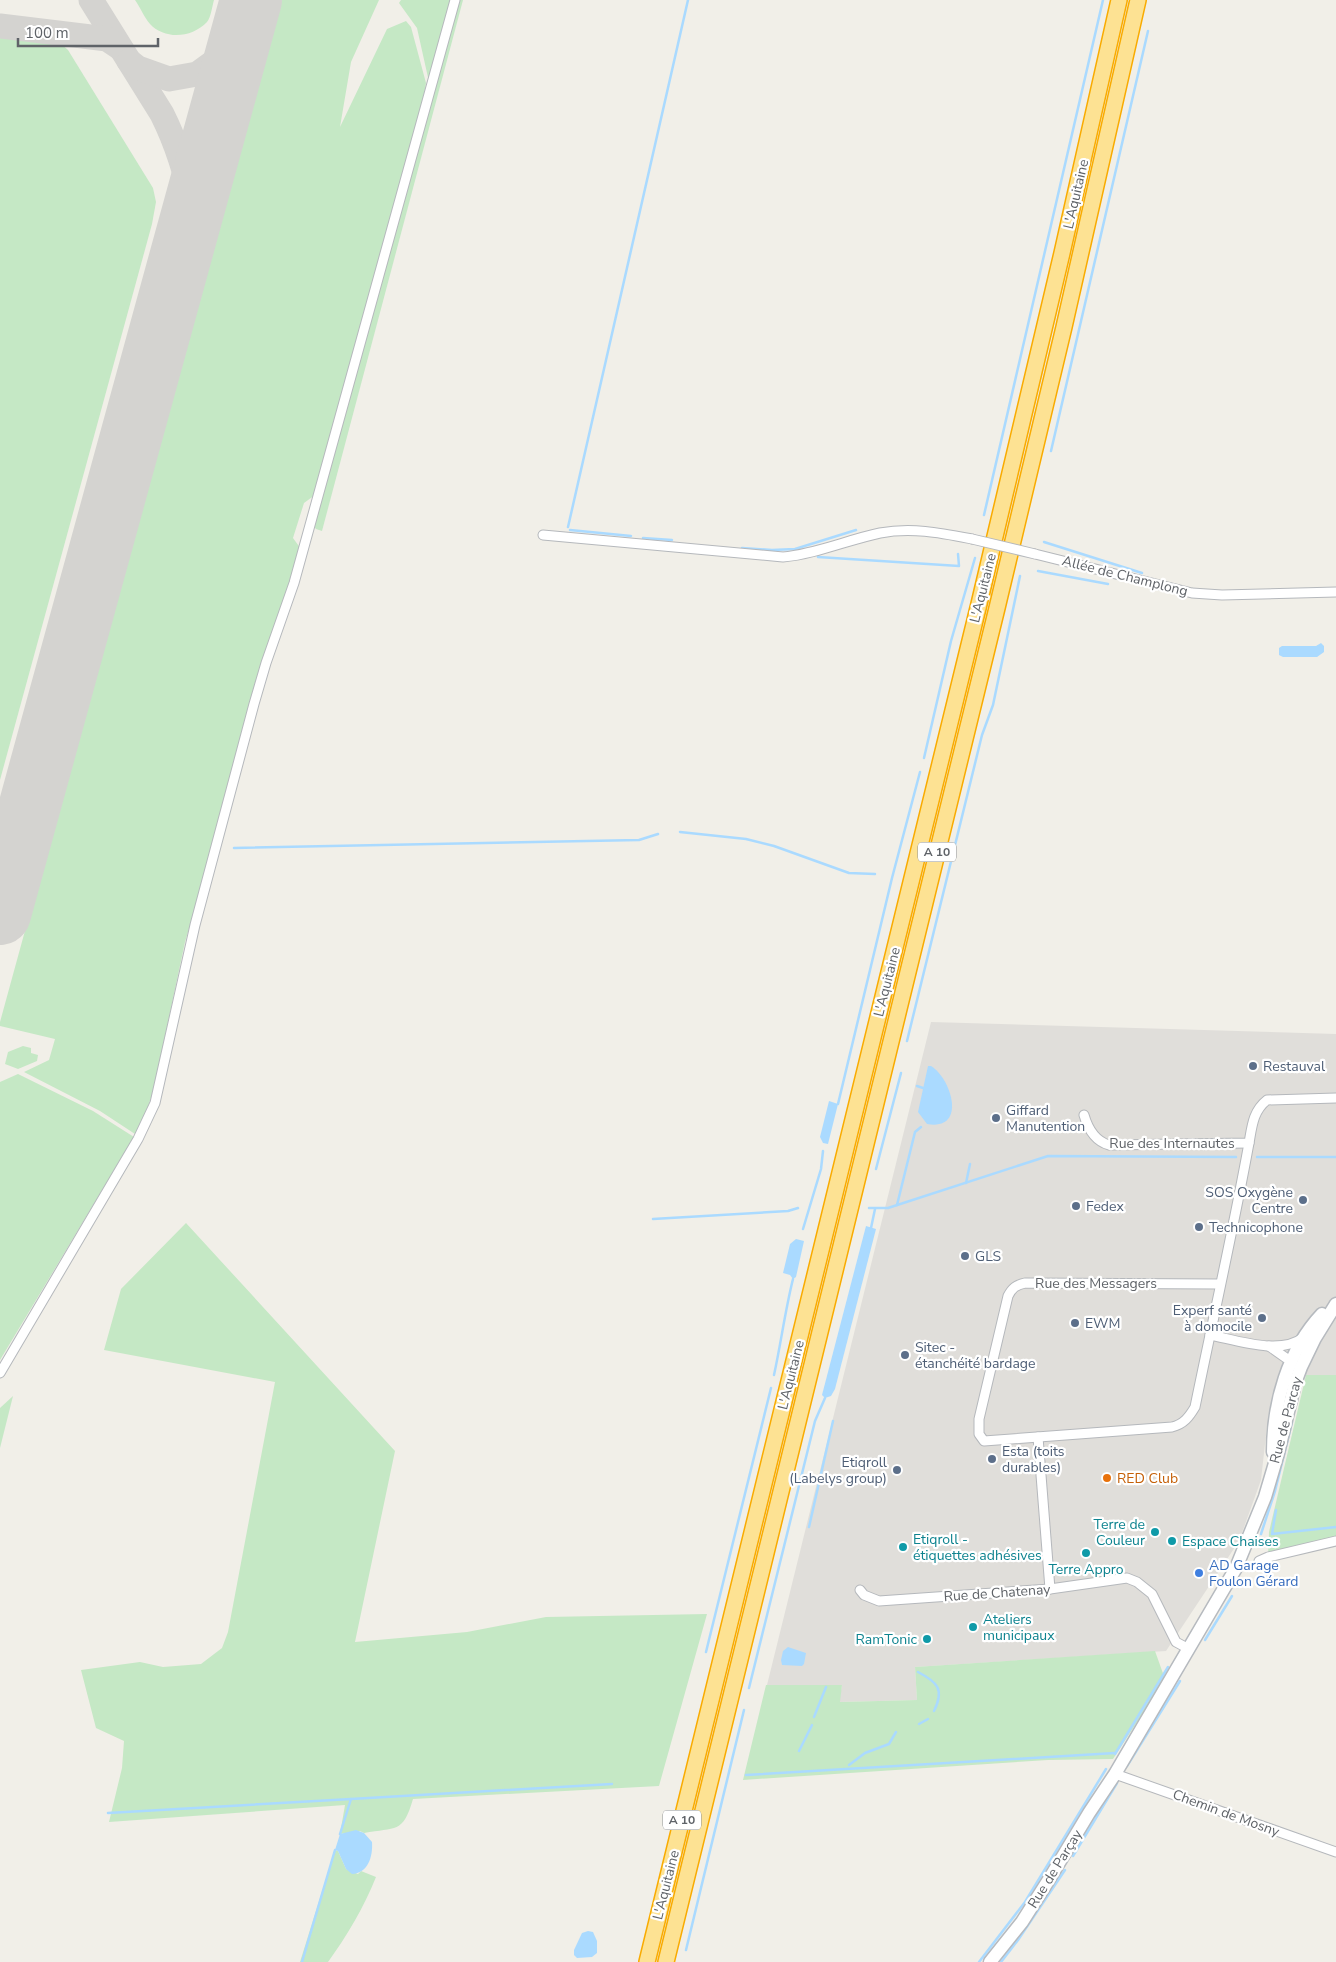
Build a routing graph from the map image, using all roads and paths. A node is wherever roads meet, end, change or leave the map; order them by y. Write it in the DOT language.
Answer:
graph roads {
  1 [pos="455,0"];
  2 [pos="1119,0"];
  3 [pos="1138,0"];
  4 [pos="543,535"];
  5 [pos="1336,592"];
  6 [pos="1336,1098"];
  7 [pos="1084,1115"];
  8 [pos="1249,1143"];
  9 [pos="1220,1284"];
  10 [pos="1336,1300"];
  11 [pos="1336,1304"];
  12 [pos="1210,1335"];
  13 [pos="1305,1336"];
  14 [pos="1284,1345"];
  15 [pos="1269,1346"];
  16 [pos="1296,1356"];
  17 [pos="0,1373"];
  18 [pos="1038,1437"];
  19 [pos="1272,1473"];
  20 [pos="1336,1541"];
  21 [pos="1259,1561"];
  22 [pos="1050,1589"];
  23 [pos="860,1590"];
  24 [pos="1189,1649"];
  25 [pos="1115,1774"];
  26 [pos="1336,1852"];
  27 [pos="647,1962"];
  28 [pos="666,1962"];
  29 [pos="990,1962"];
  1 -- 17 [label="street"];
  2 -- 27 [label="highway, L'Aquitaine / A 10"];
  3 -- 28 [label="highway, L'Aquitaine / A 10"];
  4 -- 5 [label="street, Allée de Champlong, bridge"];
  6 -- 8 [label="street, Rue des Internautes"];
  7 -- 8 [label="street, Rue des Internautes"];
  8 -- 9 [label="street"];
  9 -- 12 [label="street"];
  9 -- 18 [label="street, Rue des Messagers"];
  10 -- 13 [label="street, Rue de Parcay"];
  11 -- 16 [label="street, Rue de Parcay"];
  12 -- 15 [label="street"];
  12 -- 18 [label="street"];
  13 -- 14 [label="street"];
  13 -- 16 [label="street, Rue de Parcay"];
  14 -- 15 [label="street"];
  14 -- 16 [label="street"];
  15 -- 16 [label="street"];
  16 -- 19 [label="street, Rue de Parcay"];
  16 -- 19 [label="street, Rue de Parcay"];
  18 -- 22 [label="street"];
  19 -- 24 [label="street, Rue de Parçay"];
  20 -- 21 [label="street"];
  22 -- 23 [label="street, Rue de Chatenay"];
  22 -- 24 [label="street, Rue de Chatenay"];
  24 -- 25 [label="street, Rue de Parçay"];
  25 -- 26 [label="street, Chemin de Mosny"];
  25 -- 29 [label="street, Rue de Parçay"];
}
